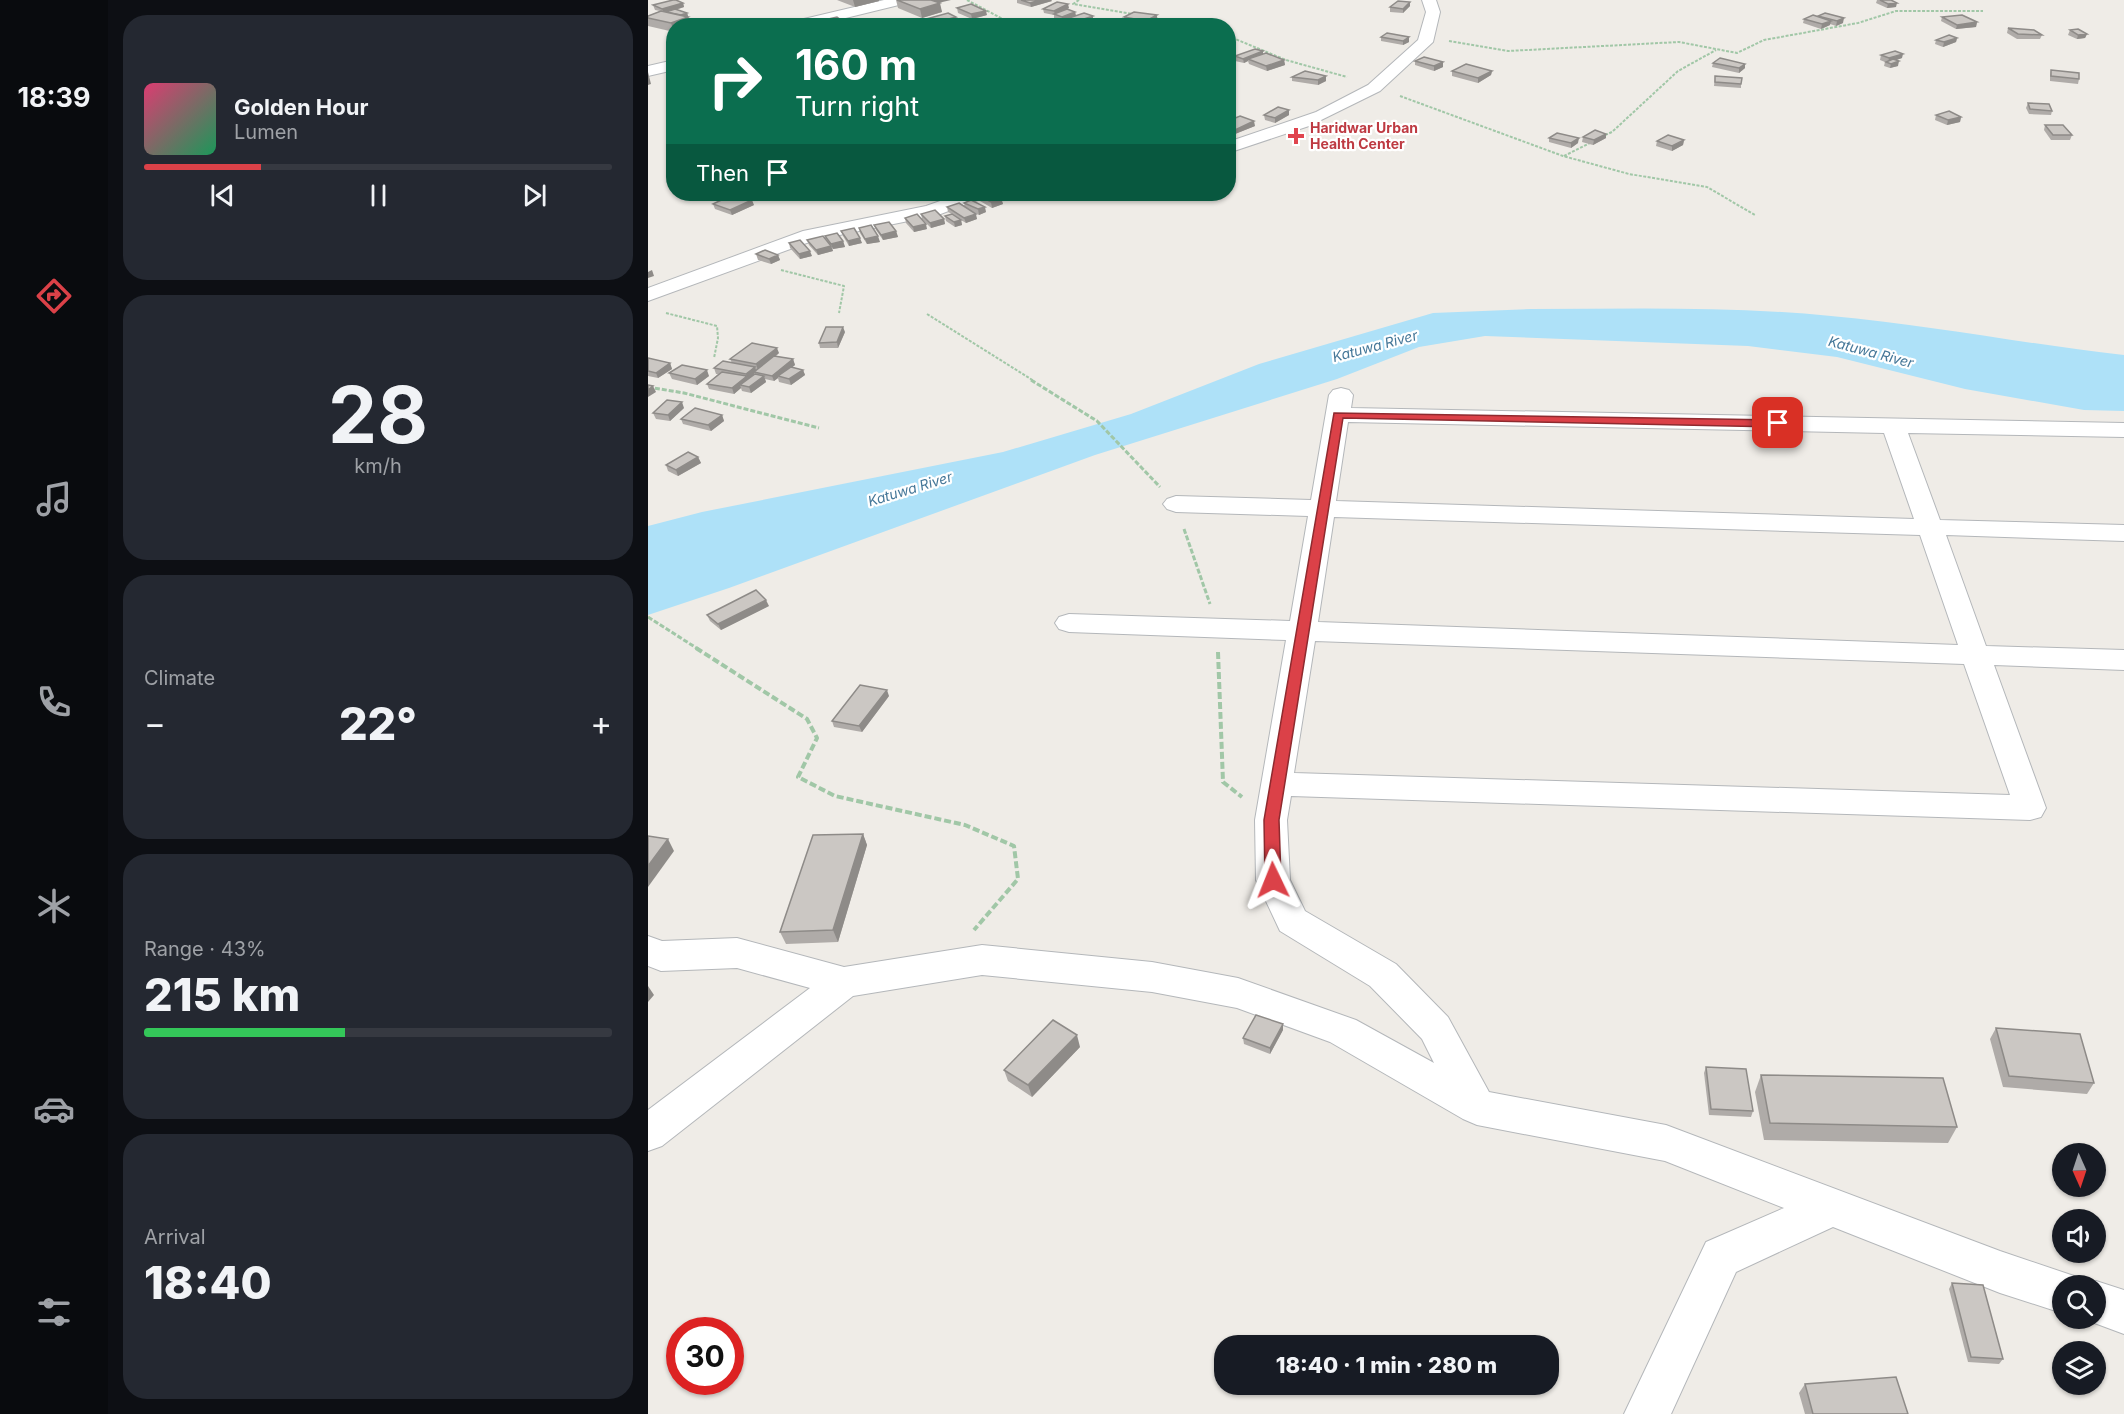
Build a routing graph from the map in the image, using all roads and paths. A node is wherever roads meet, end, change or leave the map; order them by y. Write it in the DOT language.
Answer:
graph roads {
  1 [pos="902,0"];
  2 [pos="968,0"];
  3 [pos="1079,0"];
  4 [pos="1429,0"];
  5 [pos="1983,11"];
  6 [pos="1136,15"];
  7 [pos="1147,17"];
  8 [pos="826,18"];
  9 [pos="1001,18"];
  10 [pos="1152,18"];
  11 [pos="1236,39"];
  12 [pos="1425,42"];
  13 [pos="1718,49"];
  14 [pos="666,67"];
  15 [pos="648,71"];
  16 [pos="1376,87"];
  17 [pos="1236,145"];
  18 [pos="1563,156"];
  19 [pos="957,201"];
  20 [pos="1755,215"];
  21 [pos="740,259"];
  22 [pos="648,295"];
  23 [pos="659,311"];
  24 [pos="839,313"];
  25 [pos="927,314"];
  26 [pos="714,358"];
  27 [pos="648,387"];
  28 [pos="1894,426"];
  29 [pos="819,428"];
  30 [pos="2124,430"];
  31 [pos="1122,444"];
  32 [pos="1176,504"];
  33 [pos="1322,510"];
  34 [pos="1930,527"];
  35 [pos="2124,533"];
  36 [pos="648,617"];
  37 [pos="1069,622"];
  38 [pos="1302,631"];
  39 [pos="1976,655"];
  40 [pos="2124,660"];
  41 [pos="1277,784"];
  42 [pos="648,951"];
  43 [pos="982,960"];
  44 [pos="844,982"];
  45 [pos="1477,1107"];
  46 [pos="648,1132"];
  47 [pos="1834,1206"];
  48 [pos="2052,1289"];
  49 [pos="2106,1306"];
  50 [pos="2124,1312"];
  51 [pos="1647,1414"];
  1 -- 8 [label="street"];
  2 -- 9 [label="path"];
  3 -- 6 [label="path"];
  4 -- 12 [label="street"];
  5 -- 13 [label="path"];
  7 -- 10 [label="path"];
  11 -- 16 [label="path"];
  12 -- 13 [label="path"];
  12 -- 16 [label="street"];
  13 -- 18 [label="path"];
  14 -- 15 [label="street"];
  16 -- 17 [label="street"];
  16 -- 18 [label="path"];
  18 -- 20 [label="path"];
  19 -- 21 [label="street"];
  21 -- 22 [label="street"];
  21 -- 24 [label="path"];
  23 -- 26 [label="path"];
  25 -- 31 [label="path"];
  27 -- 29 [label="path"];
  28 -- 30 [label="street"];
  28 -- 33 [label="street"];
  28 -- 34 [label="street"];
  32 -- 33 [label="street"];
  33 -- 34 [label="street"];
  33 -- 38 [label="street"];
  34 -- 35 [label="street"];
  34 -- 39 [label="street"];
  36 -- 43 [label="path"];
  37 -- 38 [label="street"];
  38 -- 39 [label="street"];
  38 -- 41 [label="street"];
  39 -- 40 [label="street"];
  39 -- 41 [label="street"];
  41 -- 45 [label="street"];
  42 -- 44 [label="street"];
  43 -- 44 [label="street"];
  43 -- 45 [label="street"];
  44 -- 46 [label="street"];
  45 -- 47 [label="street"];
  47 -- 48 [label="street"];
  47 -- 51 [label="street"];
  49 -- 50 [label="street"];
}
